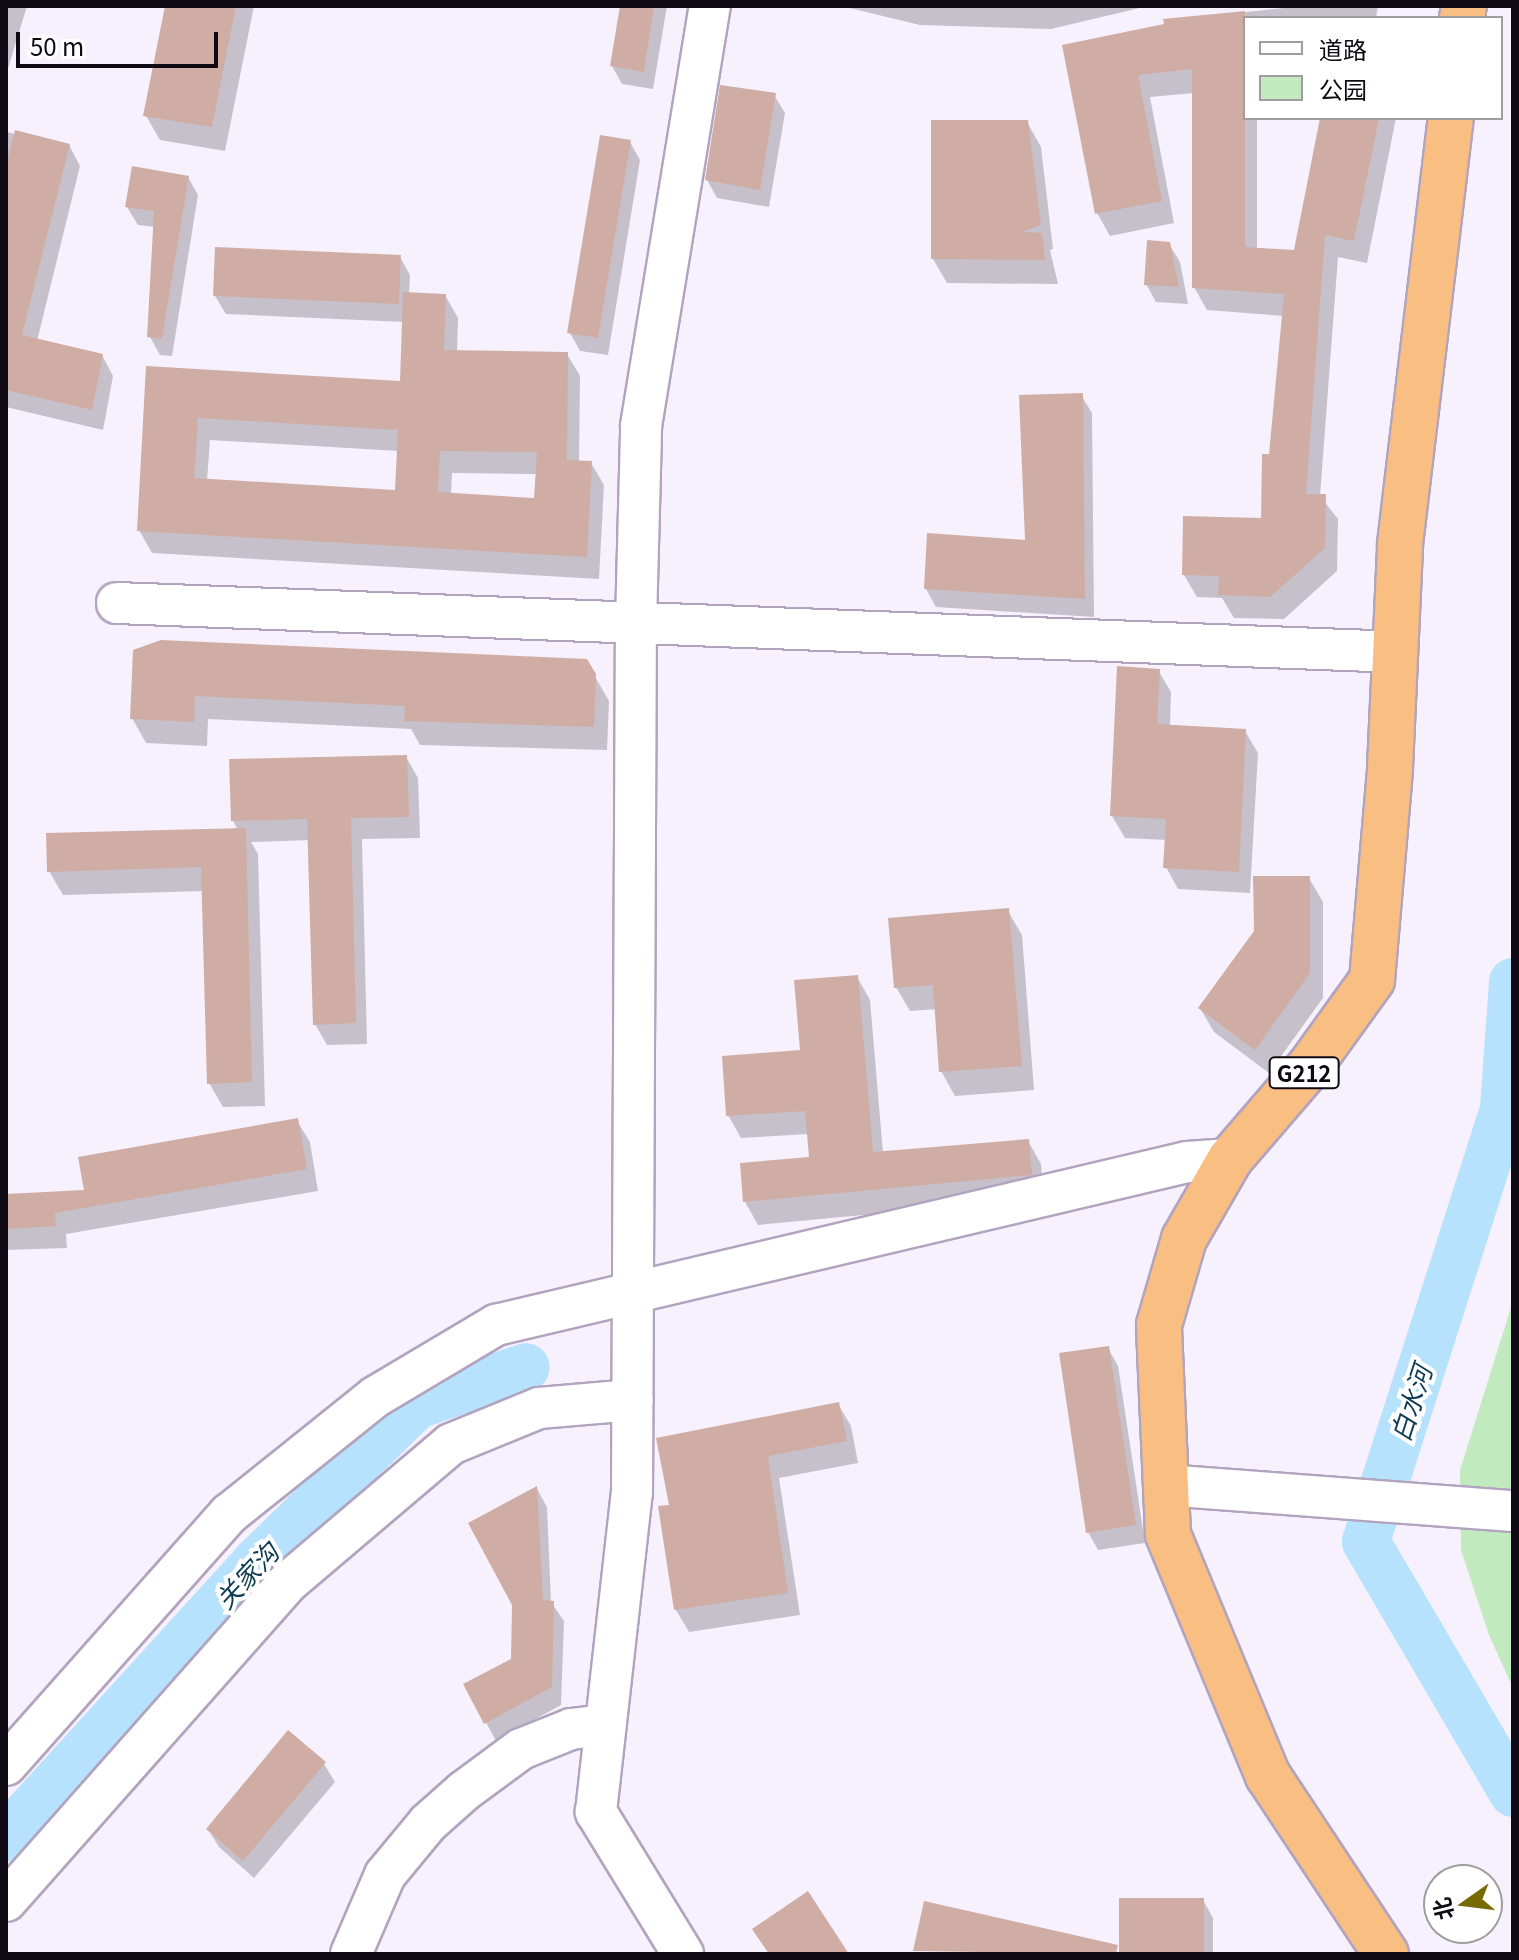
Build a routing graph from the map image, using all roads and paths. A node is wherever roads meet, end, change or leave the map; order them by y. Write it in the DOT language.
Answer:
graph roads {
  1 [pos="710,6"];
  2 [pos="1451,120"];
  3 [pos="117,603"];
  4 [pos="636,623"];
  5 [pos="1396,652"];
  6 [pos="1230,1159"];
  7 [pos="634,1291"];
  8 [pos="633,1400"];
  9 [pos="1181,1486"];
  10 [pos="1513,1511"];
  11 [pos="606,1725"];
  12 [pos="6,1765"];
  13 [pos="6,1901"];
  14 [pos="351,1954"];
  15 [pos="683,1954"];
  16 [pos="1386,1954"];
  1 -- 4 [label="street"];
  2 -- 5 [label="highway, G212"];
  3 -- 4 [label="street"];
  4 -- 5 [label="street"];
  4 -- 7 [label="street"];
  5 -- 6 [label="highway, G212"];
  6 -- 7 [label="street"];
  6 -- 9 [label="highway, G212"];
  7 -- 8 [label="street"];
  7 -- 12 [label="street"];
  8 -- 11 [label="street"];
  8 -- 13 [label="street"];
  9 -- 10 [label="street"];
  9 -- 16 [label="highway, G212"];
  11 -- 14 [label="street"];
  11 -- 15 [label="street"];
}
